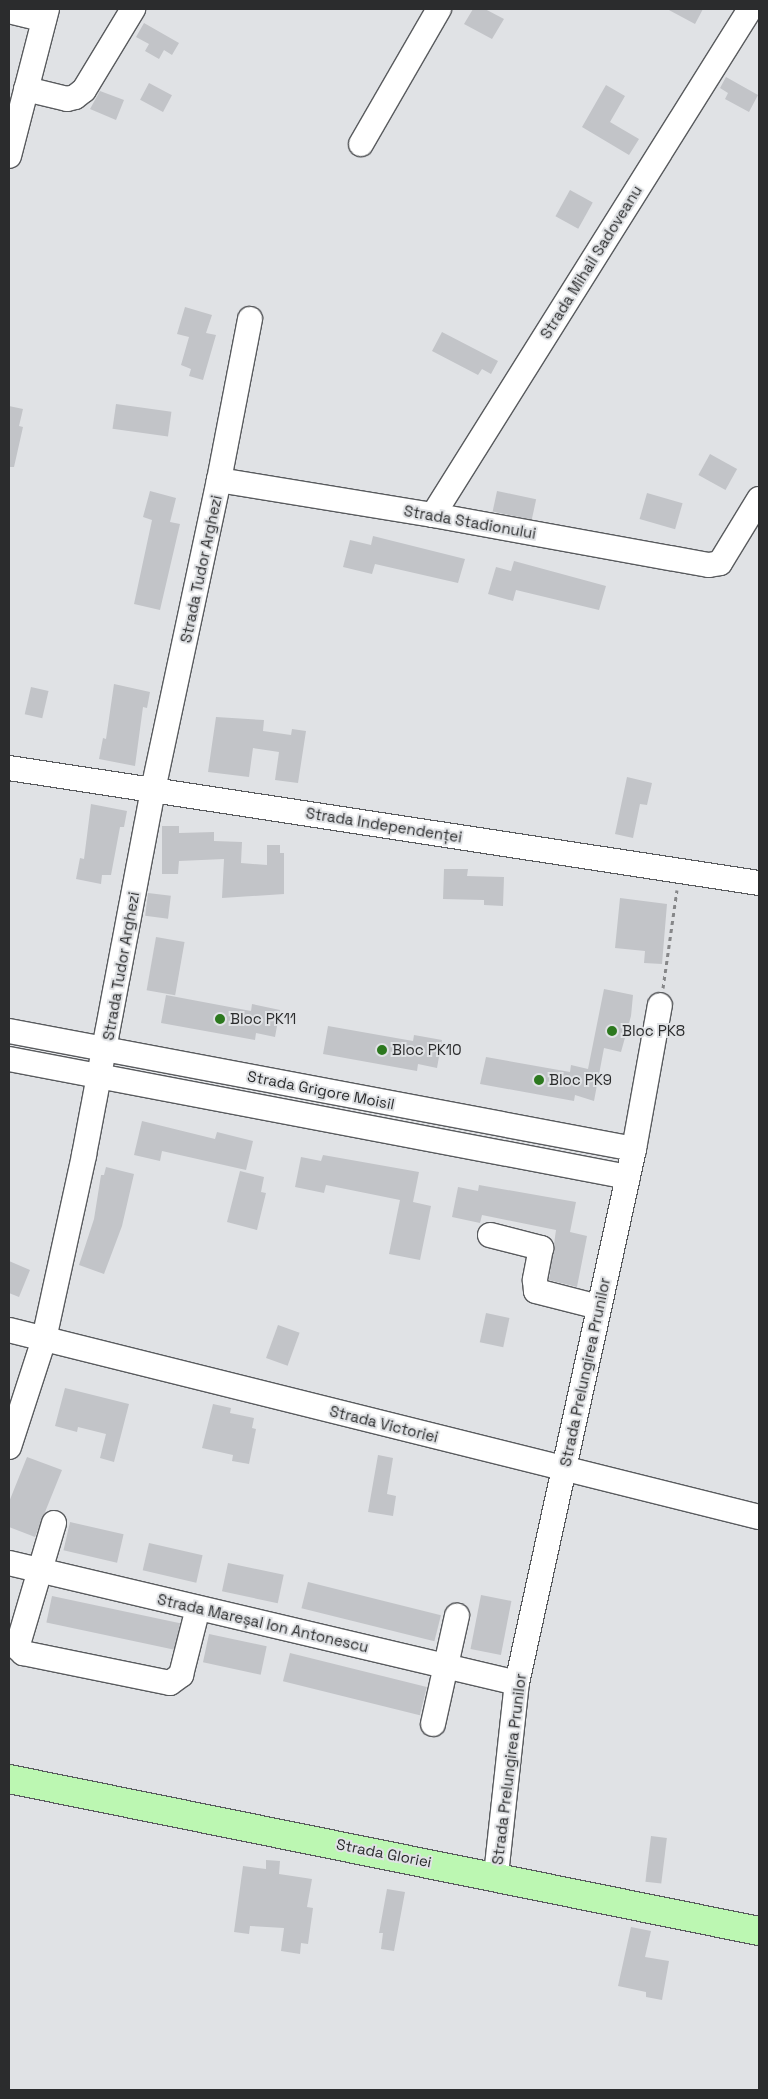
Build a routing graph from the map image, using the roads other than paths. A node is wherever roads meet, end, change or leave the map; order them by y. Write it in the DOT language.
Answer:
graph roads {
  1 [pos="133,9"];
  2 [pos="439,9"];
  3 [pos="750,9"];
  4 [pos="9,11"];
  5 [pos="46,14"];
  6 [pos="26,89"];
  7 [pos="361,144"];
  8 [pos="9,156"];
  9 [pos="250,319"];
  10 [pos="219,480"];
  11 [pos="759,499"];
  12 [pos="433,515"];
  13 [pos="749,535"];
  14 [pos="9,768"];
  15 [pos="42,773"];
  16 [pos="9,784"];
  17 [pos="154,790"];
  18 [pos="759,883"];
  19 [pos="660,1005"];
  20 [pos="9,1030"];
  21 [pos="106,1049"];
  22 [pos="9,1059"];
  23 [pos="100,1077"];
  24 [pos="634,1149"];
  25 [pos="628,1178"];
  26 [pos="490,1235"];
  27 [pos="600,1307"];
  28 [pos="9,1330"];
  29 [pos="44,1339"];
  30 [pos="9,1447"];
  31 [pos="564,1469"];
  32 [pos="759,1518"];
  33 [pos="54,1523"];
  34 [pos="9,1563"];
  35 [pos="38,1570"];
  36 [pos="198,1608"];
  37 [pos="457,1616"];
  38 [pos="446,1666"];
  39 [pos="517,1683"];
  40 [pos="433,1724"];
  41 [pos="9,1779"];
  42 [pos="496,1875"];
  43 [pos="759,1931"];
  1 -- 6 [label="street"];
  2 -- 7 [label="street"];
  3 -- 12 [label="street, Strada Mihail Sadoveanu"];
  4 -- 5 [label="street"];
  5 -- 6 [label="street"];
  6 -- 8 [label="street"];
  9 -- 10 [label="street, Strada Tudor Arghezi"];
  10 -- 12 [label="street, Strada Stadionului"];
  10 -- 17 [label="street, Strada Tudor Arghezi"];
  11 -- 13 [label="street"];
  12 -- 13 [label="street, Strada Stadionului"];
  14 -- 15 [label="street, Strada Independenței"];
  15 -- 16 [label="street"];
  15 -- 17 [label="street, Strada Independenței"];
  17 -- 18 [label="street, Strada Independenței"];
  17 -- 21 [label="street, Strada Tudor Arghezi"];
  19 -- 24 [label="street, Strada Prelungirea Prunilor"];
  20 -- 21 [label="street, Strada Grigore Moisil"];
  21 -- 23 [label="street, Strada Tudor Arghezi"];
  21 -- 24 [label="street, Strada Grigore Moisil"];
  22 -- 23 [label="street, Strada Grigore Moisil"];
  23 -- 25 [label="street, Strada Grigore Moisil"];
  23 -- 29 [label="street, Strada Tudor Arghezi"];
  24 -- 25 [label="street, Strada Prelungirea Prunilor"];
  25 -- 27 [label="street, Strada Prelungirea Prunilor"];
  26 -- 27 [label="street"];
  27 -- 31 [label="street, Strada Prelungirea Prunilor"];
  28 -- 29 [label="street, Strada Victoriei"];
  29 -- 30 [label="street, Strada Tudor Arghezi"];
  29 -- 31 [label="street, Strada Victoriei"];
  31 -- 32 [label="street, Strada Victoriei"];
  31 -- 39 [label="street, Strada Prelungirea Prunilor"];
  33 -- 35 [label="street"];
  34 -- 35 [label="street, Strada Mareșal Ion Antonescu"];
  35 -- 36 [label="street, Strada Mareșal Ion Antonescu"];
  35 -- 36 [label="street"];
  36 -- 38 [label="street, Strada Mareșal Ion Antonescu"];
  37 -- 38 [label="street"];
  38 -- 39 [label="street, Strada Mareșal Ion Antonescu"];
  38 -- 40 [label="street"];
  39 -- 42 [label="street, Strada Prelungirea Prunilor"];
  41 -- 42 [label="main road, Strada Gloriei"];
  42 -- 43 [label="main road, Strada Gloriei"];
}
